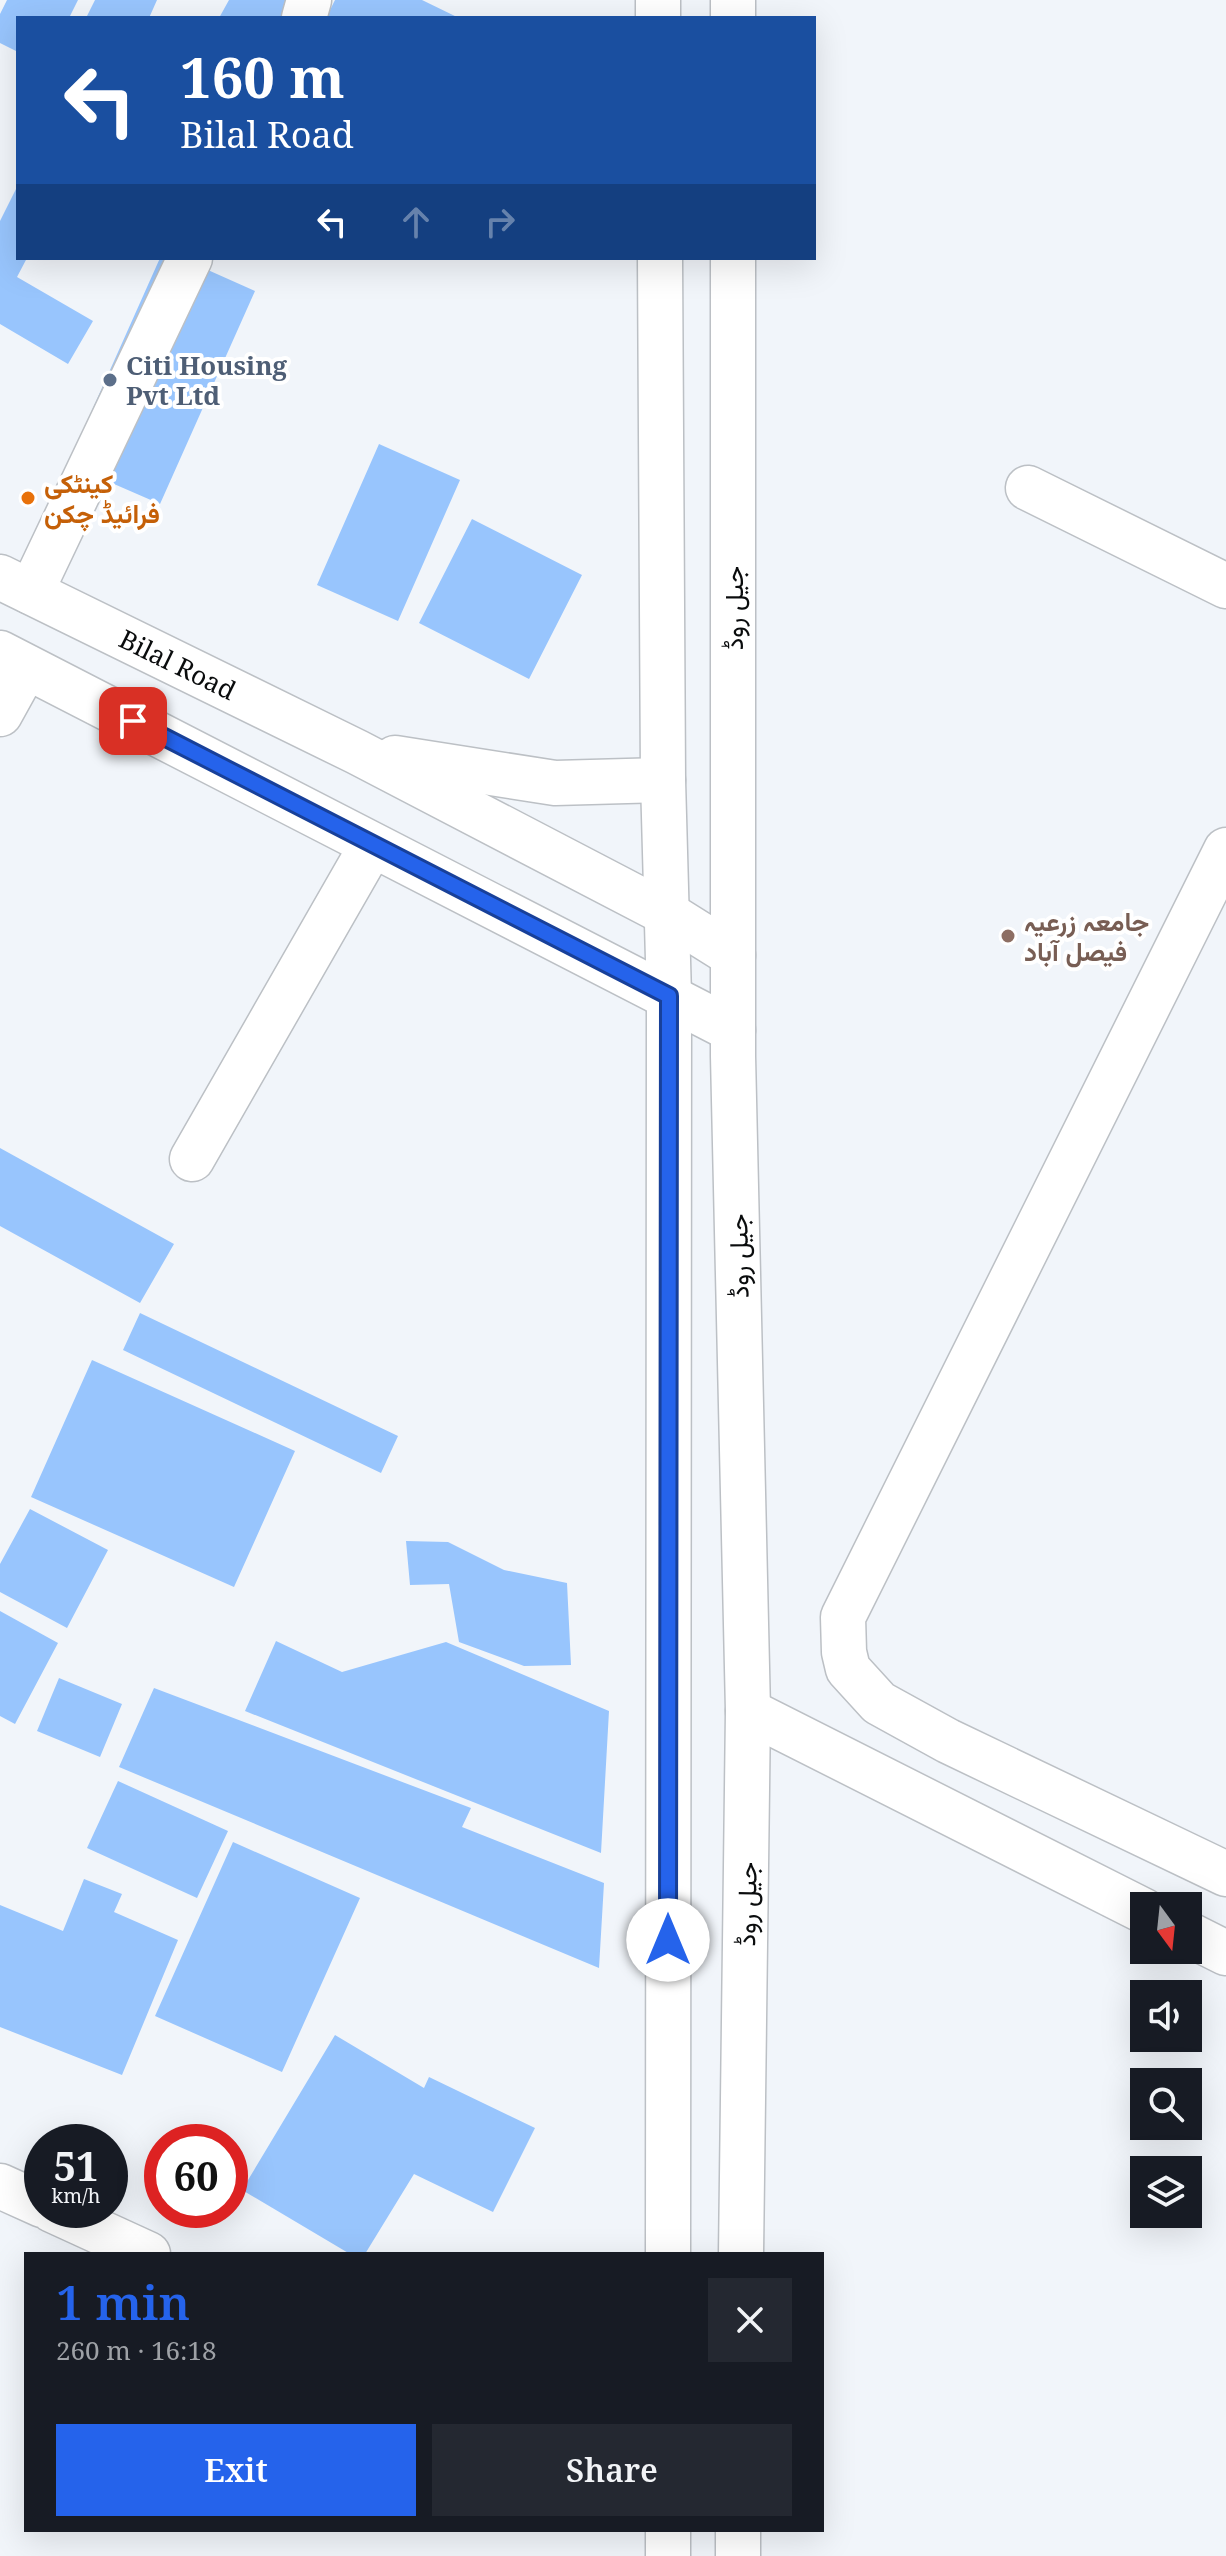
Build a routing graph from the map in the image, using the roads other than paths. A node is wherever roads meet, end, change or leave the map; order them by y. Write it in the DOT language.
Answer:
graph roads {
  1 [pos="189,260"];
  2 [pos="660,260"];
  3 [pos="733,260"];
  4 [pos="1028,488"];
  5 [pos="16,584"];
  6 [pos="1226,586"];
  7 [pos="13,660"];
  8 [pos="0,714"];
  9 [pos="357,752"];
  10 [pos="663,780"];
  11 [pos="372,845"];
  12 [pos="1226,850"];
  13 [pos="666,913"];
  14 [pos="733,955"];
  15 [pos="669,996"];
  16 [pos="733,1030"];
  17 [pos="192,1159"];
  18 [pos="748,1711"];
  19 [pos="1226,1874"];
  20 [pos="1130,1904"];
  21 [pos="1202,1941"];
  22 [pos="1226,1953"];
  23 [pos="0,2186"];
  24 [pos="24,2197"];
  25 [pos="91,2228"];
  26 [pos="144,2252"];
  27 [pos="668,2252"];
  28 [pos="741,2252"];
  29 [pos="668,2532"];
  30 [pos="738,2532"];
  31 [pos="668,2556"];
  32 [pos="738,2556"];
  1 -- 5 [label="main road"];
  2 -- 10 [label="main road"];
  3 -- 14 [label="main road, جیل روڈ"];
  4 -- 6 [label="main road"];
  5 -- 9 [label="main road, Bilal Road"];
  7 -- 8 [label="main road"];
  7 -- 11 [label="main road"];
  9 -- 10 [label="main road"];
  9 -- 13 [label="main road, Bilal Road"];
  10 -- 13 [label="main road"];
  11 -- 15 [label="main road"];
  11 -- 17 [label="main road"];
  12 -- 19 [label="main road"];
  13 -- 14 [label="main road, Bilal Road"];
  13 -- 15 [label="main road"];
  14 -- 16 [label="main road, جیل روڈ"];
  15 -- 16 [label="main road"];
  15 -- 27 [label="main road"];
  16 -- 18 [label="main road, جیل روڈ"];
  18 -- 20 [label="main road"];
  18 -- 28 [label="main road, جیل روڈ"];
  21 -- 22 [label="main road"];
  23 -- 24 [label="main road"];
  25 -- 26 [label="main road"];
  29 -- 31 [label="main road"];
  30 -- 32 [label="main road"];
}
